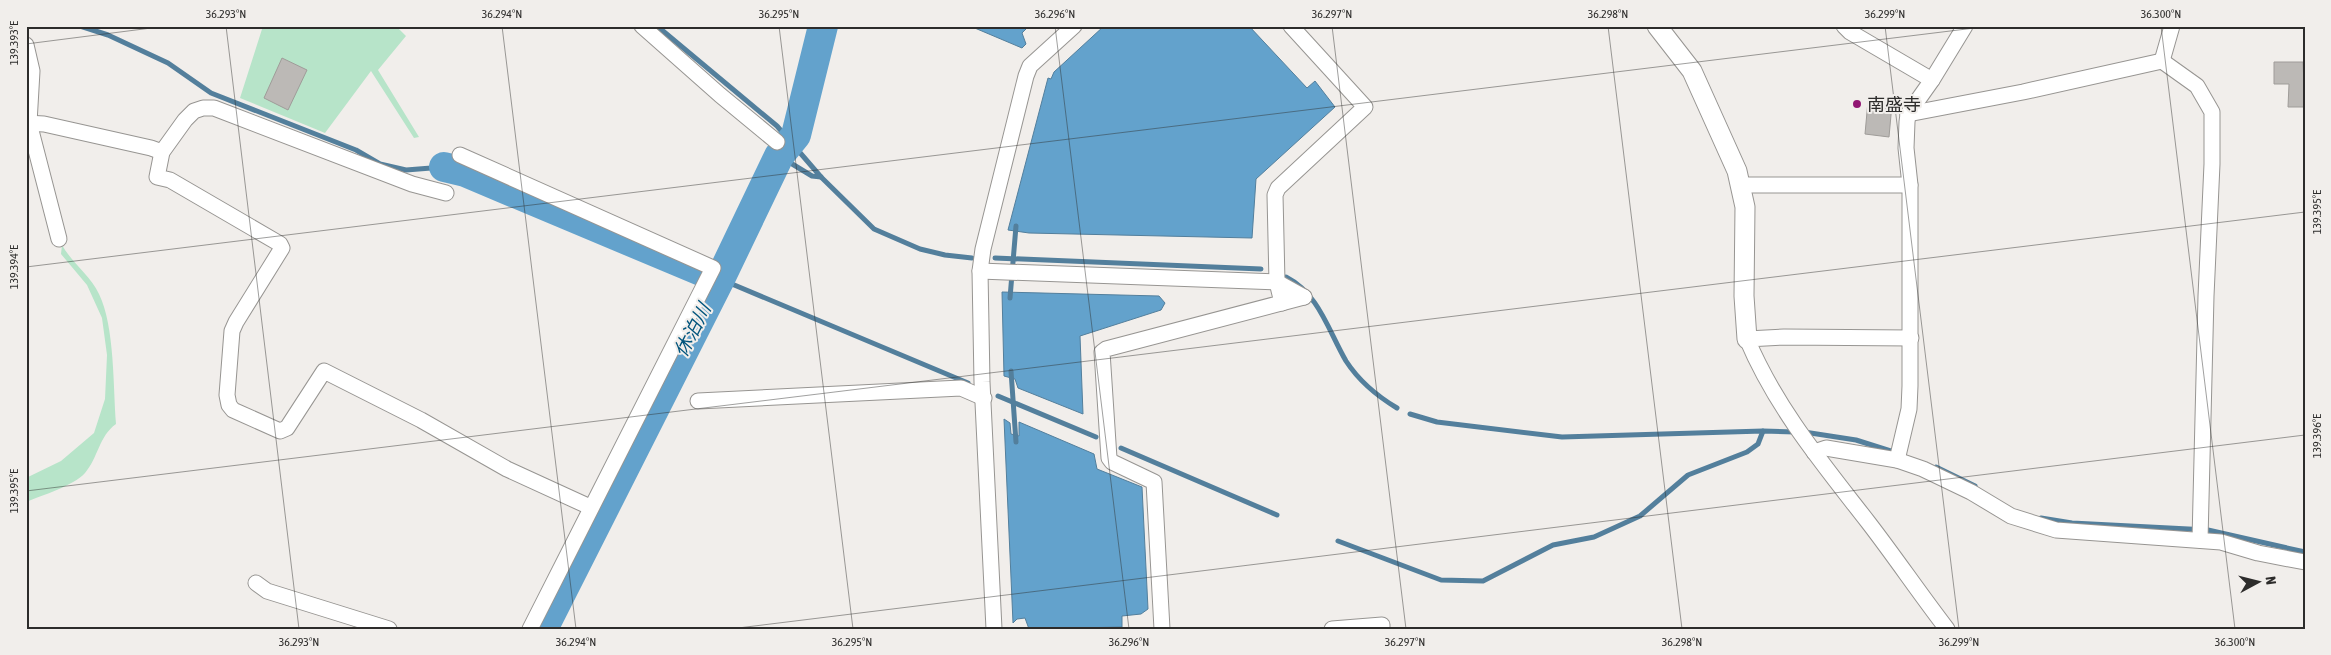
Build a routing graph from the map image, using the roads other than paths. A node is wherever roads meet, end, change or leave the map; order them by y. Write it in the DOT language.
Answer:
graph roads {
  1 [pos="642,26"];
  2 [pos="1074,26"];
  3 [pos="1291,26"];
  4 [pos="1657,26"];
  5 [pos="1844,26"];
  6 [pos="1965,26"];
  7 [pos="2172,26"];
  8 [pos="26,45"];
  9 [pos="2162,60"];
  10 [pos="1932,80"];
  11 [pos="1908,114"];
  12 [pos="28,123"];
  13 [pos="777,142"];
  14 [pos="162,152"];
  15 [pos="460,155"];
  16 [pos="1910,185"];
  17 [pos="1740,186"];
  18 [pos="446,193"];
  19 [pos="58,239"];
  20 [pos="980,271"];
  21 [pos="1277,282"];
  22 [pos="1282,303"];
  23 [pos="1910,338"];
  24 [pos="1747,339"];
  25 [pos="984,398"];
  26 [pos="698,401"];
  27 [pos="1814,452"];
  28 [pos="1897,460"];
  29 [pos="590,507"];
  30 [pos="2200,540"];
  31 [pos="2305,562"];
  32 [pos="256,583"];
  33 [pos="389,629"];
  34 [pos="530,629"];
  35 [pos="994,629"];
  36 [pos="1162,629"];
  37 [pos="1332,629"];
  38 [pos="1382,629"];
  39 [pos="1947,629"];
  1 -- 13 [label="street"];
  2 -- 20 [label="street"];
  3 -- 21 [label="street"];
  4 -- 17 [label="street"];
  5 -- 10 [label="street"];
  6 -- 10 [label="street"];
  7 -- 9 [label="street"];
  8 -- 12 [label="street"];
  9 -- 11 [label="street"];
  9 -- 30 [label="street"];
  10 -- 11 [label="street"];
  11 -- 16 [label="street"];
  12 -- 14 [label="street"];
  12 -- 19 [label="street"];
  14 -- 18 [label="street"];
  14 -- 29 [label="street"];
  15 -- 29 [label="street"];
  16 -- 17 [label="street"];
  16 -- 23 [label="street"];
  17 -- 24 [label="street"];
  20 -- 21 [label="street"];
  20 -- 25 [label="street"];
  21 -- 22 [label="street"];
  21 -- 22 [label="street"];
  22 -- 36 [label="street"];
  23 -- 24 [label="street"];
  23 -- 28 [label="street"];
  24 -- 27 [label="street"];
  25 -- 26 [label="street"];
  25 -- 35 [label="street"];
  27 -- 28 [label="street"];
  27 -- 39 [label="street"];
  28 -- 30 [label="street"];
  29 -- 34 [label="street"];
  30 -- 31 [label="street"];
  32 -- 33 [label="street"];
  37 -- 38 [label="street"];
}
